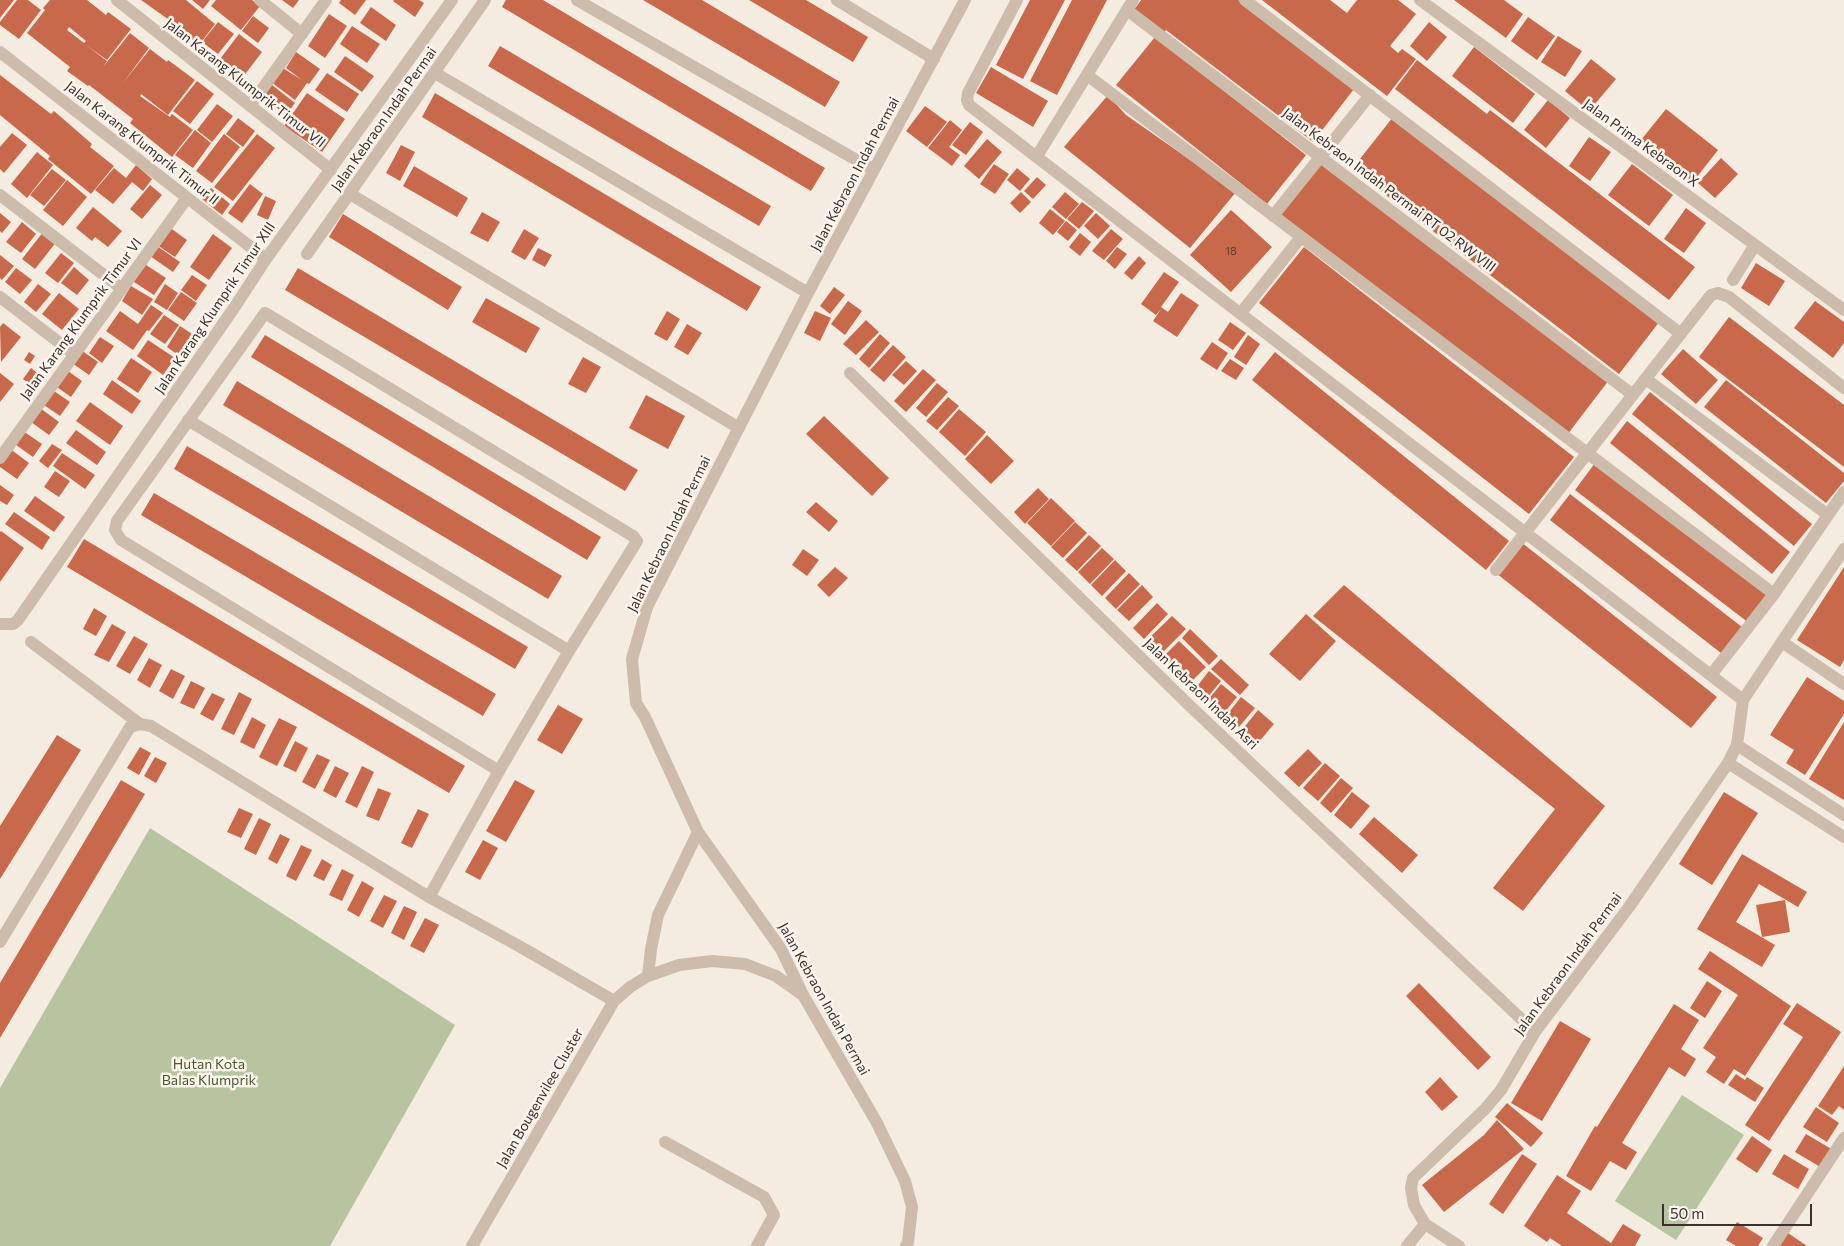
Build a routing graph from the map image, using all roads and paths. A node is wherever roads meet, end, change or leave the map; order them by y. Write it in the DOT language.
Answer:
graph roads {
  1 [pos="117,0"];
  2 [pos="260,0"];
  3 [pos="326,0"];
  4 [pos="452,0"];
  5 [pos="485,0"];
  6 [pos="577,0"];
  7 [pos="837,0"];
  8 [pos="964,0"];
  9 [pos="1017,0"];
  10 [pos="1245,0"];
  11 [pos="1420,0"];
  12 [pos="1130,5"];
  13 [pos="302,34"];
  14 [pos="0,52"];
  15 [pos="934,59"];
  16 [pos="434,73"];
  17 [pos="1087,75"];
  18 [pos="1370,95"];
  19 [pos="250,106"];
  20 [pos="1037,156"];
  21 [pos="1320,157"];
  22 [pos="331,170"];
  23 [pos="874,170"];
  24 [pos="350,194"];
  25 [pos="0,195"];
  26 [pos="187,198"];
  27 [pos="1273,216"];
  28 [pos="1301,237"];
  29 [pos="1755,245"];
  30 [pos="307,254"];
  31 [pos="266,259"];
  32 [pos="1733,280"];
  33 [pos="122,289"];
  34 [pos="808,293"];
  35 [pos="0,297"];
  36 [pos="1844,310"];
  37 [pos="1241,313"];
  38 [pos="1681,334"];
  39 [pos="74,354"];
  40 [pos="850,373"];
  41 [pos="1646,379"];
  42 [pos="1844,388"];
  43 [pos="1633,395"];
  44 [pos="188,420"];
  45 [pos="739,428"];
  46 [pos="2,450"];
  47 [pos="1587,454"];
  48 [pos="1844,492"];
  49 [pos="1828,515"];
  50 [pos="1526,532"];
  51 [pos="1844,549"];
  52 [pos="1496,570"];
  53 [pos="1774,594"];
  54 [pos="0,624"];
  55 [pos="31,642"];
  56 [pos="1782,642"];
  57 [pos="569,651"];
  58 [pos="1711,675"];
  59 [pos="1844,684"];
  60 [pos="1743,700"];
  61 [pos="140,724"];
  62 [pos="1737,745"];
  63 [pos="1728,763"];
  64 [pos="499,771"];
  65 [pos="1802,788"];
  66 [pos="1793,804"];
  67 [pos="1844,815"];
  68 [pos="698,832"];
  69 [pos="1844,837"];
  70 [pos="429,897"];
  71 [pos="0,942"];
  72 [pos="648,976"];
  73 [pos="803,995"];
  74 [pos="614,1001"];
  75 [pos="1534,1032"];
  76 [pos="1844,1138"];
  77 [pos="665,1142"];
  78 [pos="1425,1224"];
  79 [pos="472,1246"];
  80 [pos="758,1246"];
  81 [pos="906,1246"];
  82 [pos="1407,1246"];
  83 [pos="1459,1246"];
  84 [pos="1773,1246"];
  1 -- 19 [label="street, Jalan Karang Klumprik Timur VII"];
  2 -- 13 [label="street"];
  3 -- 13 [label="street"];
  4 -- 22 [label="street, Jalan Karang Klumprik Timur XIII"];
  5 -- 16 [label="street, Jalan Kebraon Indah Permai"];
  6 -- 23 [label="street"];
  7 -- 15 [label="street"];
  8 -- 15 [label="street, Jalan Kebraon Indah Permai"];
  9 -- 20 [label="street"];
  10 -- 18 [label="street"];
  11 -- 29 [label="street, Jalan Prima Kebraon X"];
  12 -- 17 [label="street"];
  12 -- 21 [label="street, Jalan Kebraon Indah Permai RT 02 RW VIII"];
  13 -- 19 [label="street"];
  14 -- 26 [label="street, Jalan Karang Klumprik Timur II"];
  15 -- 23 [label="street, Jalan Kebraon Indah Permai"];
  16 -- 24 [label="street, Jalan Kebraon Indah Permai"];
  16 -- 34 [label="street"];
  17 -- 20 [label="street"];
  17 -- 27 [label="street"];
  18 -- 21 [label="street"];
  18 -- 38 [label="street"];
  19 -- 22 [label="street, Jalan Karang Klumprik Timur VII"];
  20 -- 37 [label="street"];
  21 -- 27 [label="street"];
  21 -- 43 [label="street, Jalan Kebraon Indah Permai RT 02 RW VIII"];
  22 -- 31 [label="street, Jalan Karang Klumprik Timur XIII"];
  23 -- 34 [label="street, Jalan Kebraon Indah Permai"];
  24 -- 30 [label="street, Jalan Kebraon Indah Permai"];
  24 -- 45 [label="street"];
  25 -- 33 [label="street"];
  26 -- 31 [label="street, Jalan Karang Klumprik Timur II"];
  26 -- 33 [label="street, Jalan Karang Klumprik Timur VI"];
  27 -- 28 [label="street"];
  28 -- 37 [label="street"];
  28 -- 47 [label="street"];
  29 -- 32 [label="street"];
  29 -- 36 [label="street, Jalan Prima Kebraon X"];
  31 -- 54 [label="street, Jalan Karang Klumprik Timur XIII"];
  33 -- 39 [label="street, Jalan Karang Klumprik Timur VI"];
  34 -- 45 [label="street, Jalan Kebraon Indah Permai"];
  35 -- 39 [label="street"];
  37 -- 50 [label="street"];
  38 -- 41 [label="street"];
  38 -- 42 [label="street"];
  39 -- 46 [label="street, Jalan Karang Klumprik Timur VI"];
  40 -- 75 [label="street, Jalan Kebraon Indah Asri"];
  41 -- 43 [label="street"];
  41 -- 49 [label="street"];
  43 -- 47 [label="street"];
  44 -- 57 [label="street"];
  44 -- 57 [label="street"];
  44 -- 64 [label="street"];
  45 -- 68 [label="street, Jalan Kebraon Indah Permai"];
  47 -- 50 [label="street"];
  47 -- 53 [label="street"];
  48 -- 49 [label="street"];
  49 -- 53 [label="street"];
  50 -- 52 [label="street"];
  50 -- 58 [label="street"];
  51 -- 56 [label="street"];
  53 -- 58 [label="street"];
  55 -- 61 [label="street"];
  56 -- 59 [label="street"];
  56 -- 60 [label="street"];
  57 -- 64 [label="street"];
  58 -- 60 [label="street"];
  60 -- 62 [label="street, Jalan Kebraon Indah Permai"];
  61 -- 70 [label="street"];
  61 -- 71 [label="street"];
  62 -- 63 [label="street, Jalan Kebraon Indah Permai"];
  62 -- 65 [label="street"];
  63 -- 66 [label="street"];
  63 -- 75 [label="street, Jalan Kebraon Indah Permai"];
  64 -- 70 [label="street"];
  65 -- 66 [label="street"];
  65 -- 67 [label="street"];
  66 -- 69 [label="street"];
  68 -- 72 [label="street"];
  68 -- 73 [label="street, Jalan Kebraon Indah Permai"];
  70 -- 74 [label="street"];
  72 -- 73 [label="street, Jalan Bougenvilee Cluster"];
  72 -- 74 [label="street, Jalan Bougenvilee Cluster"];
  73 -- 81 [label="street, Jalan Kebraon Indah Permai"];
  74 -- 79 [label="street, Jalan Bougenvilee Cluster"];
  75 -- 78 [label="street, Jalan Kebraon Indah Permai"];
  76 -- 84 [label="street"];
  77 -- 80 [label="street"];
  78 -- 82 [label="street"];
  78 -- 83 [label="street"];
}
